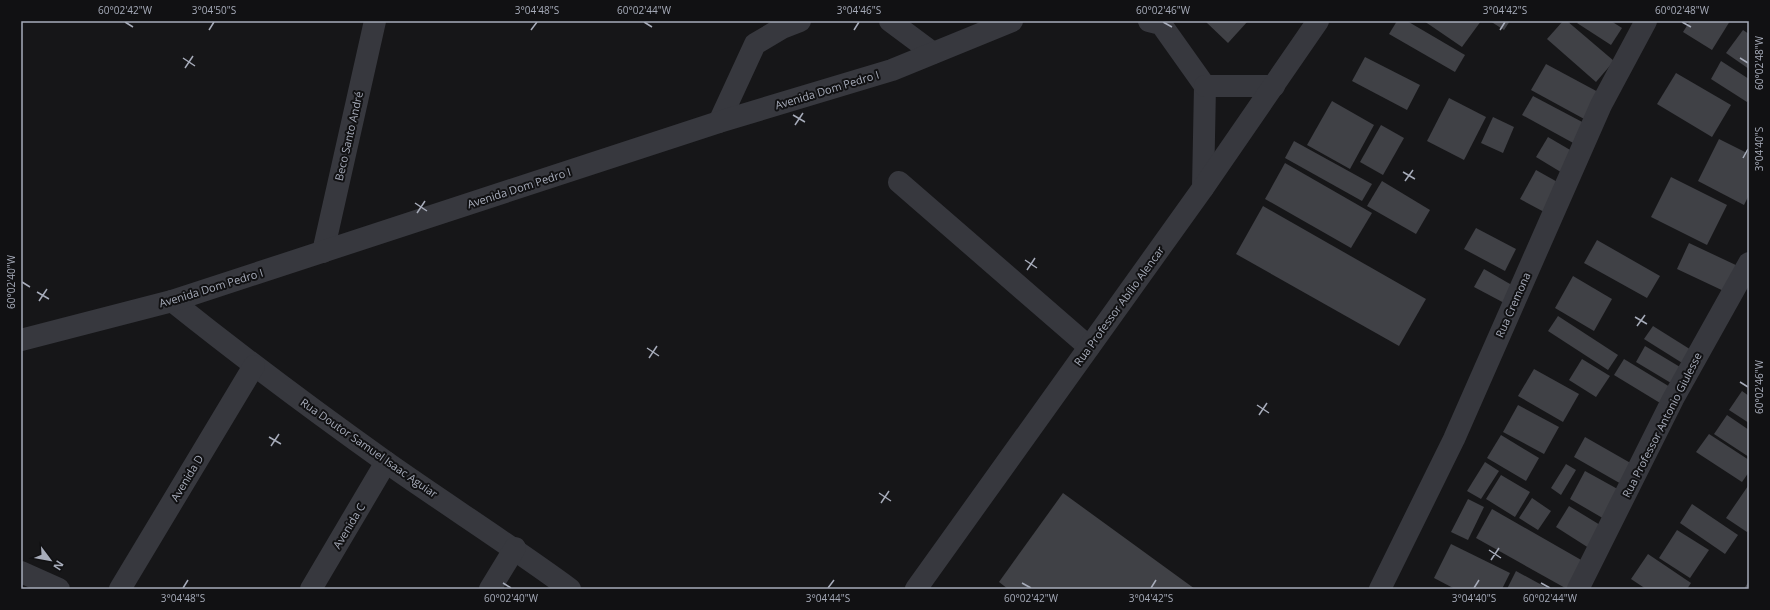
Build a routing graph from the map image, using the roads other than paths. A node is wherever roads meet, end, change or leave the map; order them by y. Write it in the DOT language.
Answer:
graph roads {
  1 [pos="375,21"];
  2 [pos="800,21"];
  3 [pos="890,21"];
  4 [pos="1012,21"];
  5 [pos="1318,21"];
  6 [pos="1646,21"];
  7 [pos="1157,22"];
  8 [pos="933,53"];
  9 [pos="1205,86"];
  10 [pos="1274,86"];
  11 [pos="719,122"];
  12 [pos="899,182"];
  13 [pos="1203,188"];
  14 [pos="323,252"];
  15 [pos="1749,263"];
  16 [pos="172,301"];
  17 [pos="21,340"];
  18 [pos="1089,347"];
  19 [pos="254,366"];
  20 [pos="386,462"];
  21 [pos="515,548"];
  22 [pos="21,572"];
  23 [pos="59,589"];
  24 [pos="120,589"];
  25 [pos="311,589"];
  26 [pos="490,589"];
  27 [pos="570,589"];
  28 [pos="916,589"];
  29 [pos="1380,589"];
  30 [pos="1578,589"];
  1 -- 14 [label="street, Beco Santo André"];
  2 -- 11 [label="street"];
  3 -- 8 [label="street"];
  4 -- 8 [label="street, Avenida Dom Pedro I"];
  5 -- 10 [label="street, Rua Professor Abílio Alencar"];
  6 -- 29 [label="street, Rua Cremona"];
  7 -- 9 [label="street"];
  8 -- 11 [label="street, Avenida Dom Pedro I"];
  9 -- 10 [label="street"];
  9 -- 13 [label="street"];
  10 -- 13 [label="street, Rua Professor Abílio Alencar"];
  11 -- 14 [label="street, Avenida Dom Pedro I"];
  12 -- 18 [label="street"];
  13 -- 18 [label="street, Rua Professor Abílio Alencar"];
  14 -- 16 [label="street, Avenida Dom Pedro I"];
  15 -- 30 [label="street, Rua Professor Antonio Giulesse"];
  16 -- 17 [label="street, Avenida Dom Pedro I"];
  16 -- 19 [label="street, Rua Doutor Samuel Isaac Aguiar"];
  18 -- 28 [label="street, Rua Professor Abílio Alencar"];
  19 -- 20 [label="street, Rua Doutor Samuel Isaac Aguiar"];
  19 -- 24 [label="street, Avenida D"];
  20 -- 21 [label="street, Rua Doutor Samuel Isaac Aguiar"];
  20 -- 25 [label="street, Avenida C"];
  21 -- 26 [label="street"];
  21 -- 27 [label="street, Rua Doutor Samuel Isaac Aguiar"];
  22 -- 23 [label="street"];
}
